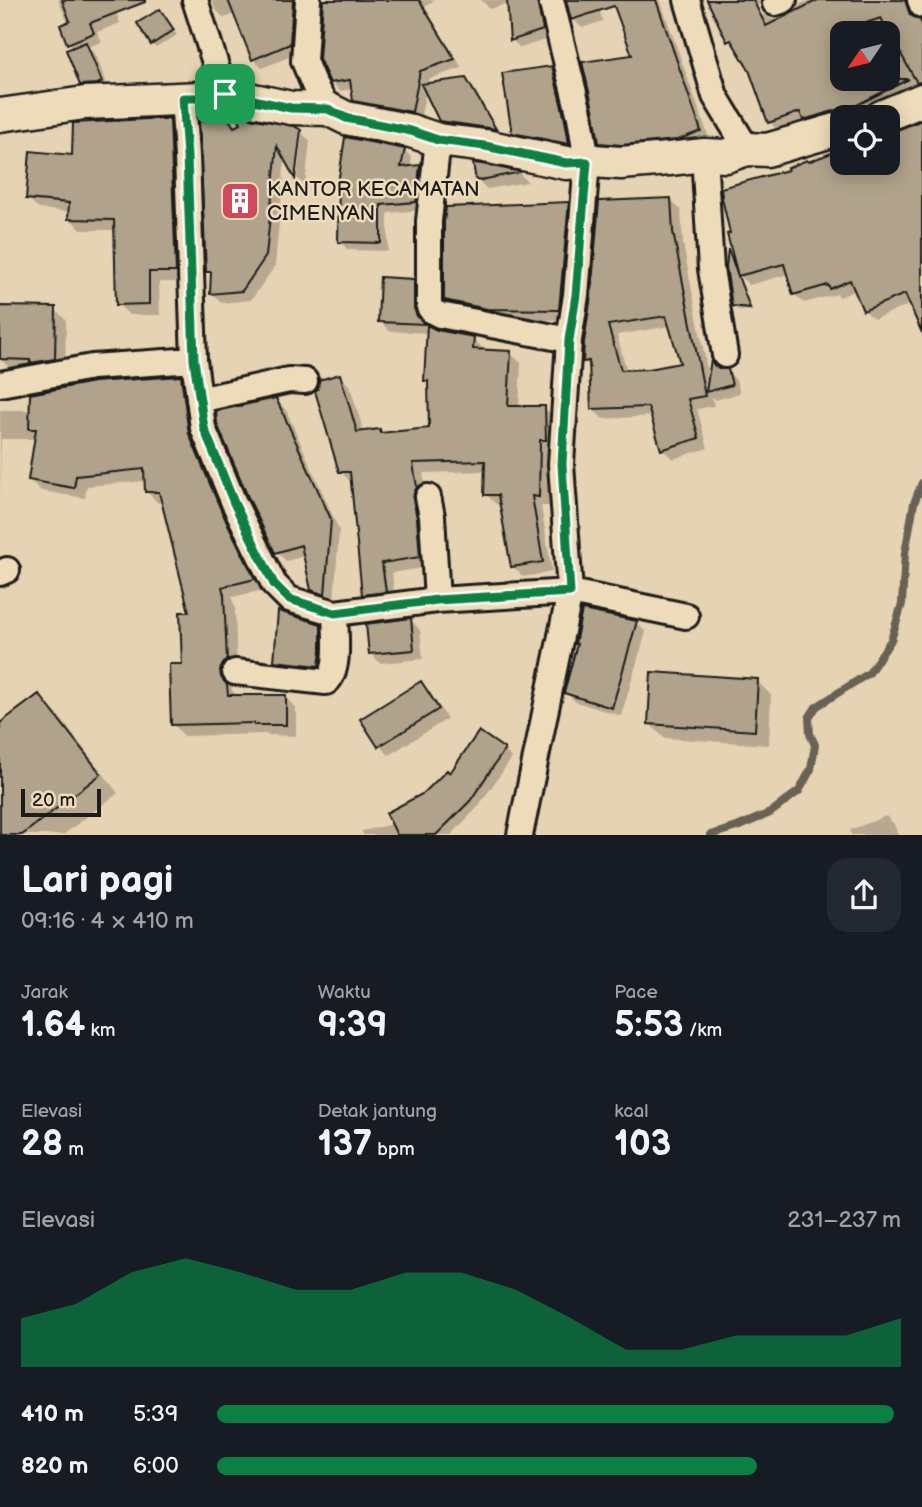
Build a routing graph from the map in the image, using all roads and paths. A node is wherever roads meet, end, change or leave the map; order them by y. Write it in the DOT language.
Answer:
graph roads {
  1 [pos="195,0"];
  2 [pos="309,0"];
  3 [pos="551,0"];
  4 [pos="687,0"];
  5 [pos="225,94"];
  6 [pos="183,98"];
  7 [pos="922,100"];
  8 [pos="328,109"];
  9 [pos="900,109"];
  10 [pos="0,116"];
  11 [pos="830,132"];
  12 [pos="438,140"];
  13 [pos="747,149"];
  14 [pos="704,155"];
  15 [pos="587,162"];
  16 [pos="569,340"];
  17 [pos="725,355"];
  18 [pos="194,360"];
  19 [pos="305,381"];
  20 [pos="0,384"];
  21 [pos="199,400"];
  22 [pos="428,497"];
  23 [pos="570,592"];
  24 [pos="437,600"];
  25 [pos="335,613"];
  26 [pos="686,616"];
  27 [pos="234,671"];
  28 [pos="520,835"];
  1 -- 5 [label="street"];
  2 -- 8 [label="street"];
  3 -- 15 [label="street"];
  4 -- 13 [label="street"];
  5 -- 6 [label="street"];
  5 -- 8 [label="street"];
  6 -- 10 [label="street"];
  6 -- 18 [label="street"];
  7 -- 9 [label="street"];
  8 -- 12 [label="street"];
  11 -- 13 [label="street"];
  12 -- 15 [label="street"];
  12 -- 16 [label="street"];
  13 -- 14 [label="street"];
  14 -- 15 [label="street"];
  14 -- 17 [label="street"];
  15 -- 16 [label="street"];
  16 -- 23 [label="street"];
  18 -- 20 [label="street"];
  18 -- 21 [label="street"];
  19 -- 21 [label="street"];
  21 -- 25 [label="street"];
  22 -- 24 [label="street"];
  23 -- 24 [label="street"];
  23 -- 26 [label="street"];
  23 -- 28 [label="street"];
  24 -- 25 [label="street"];
  25 -- 27 [label="street"];
}
